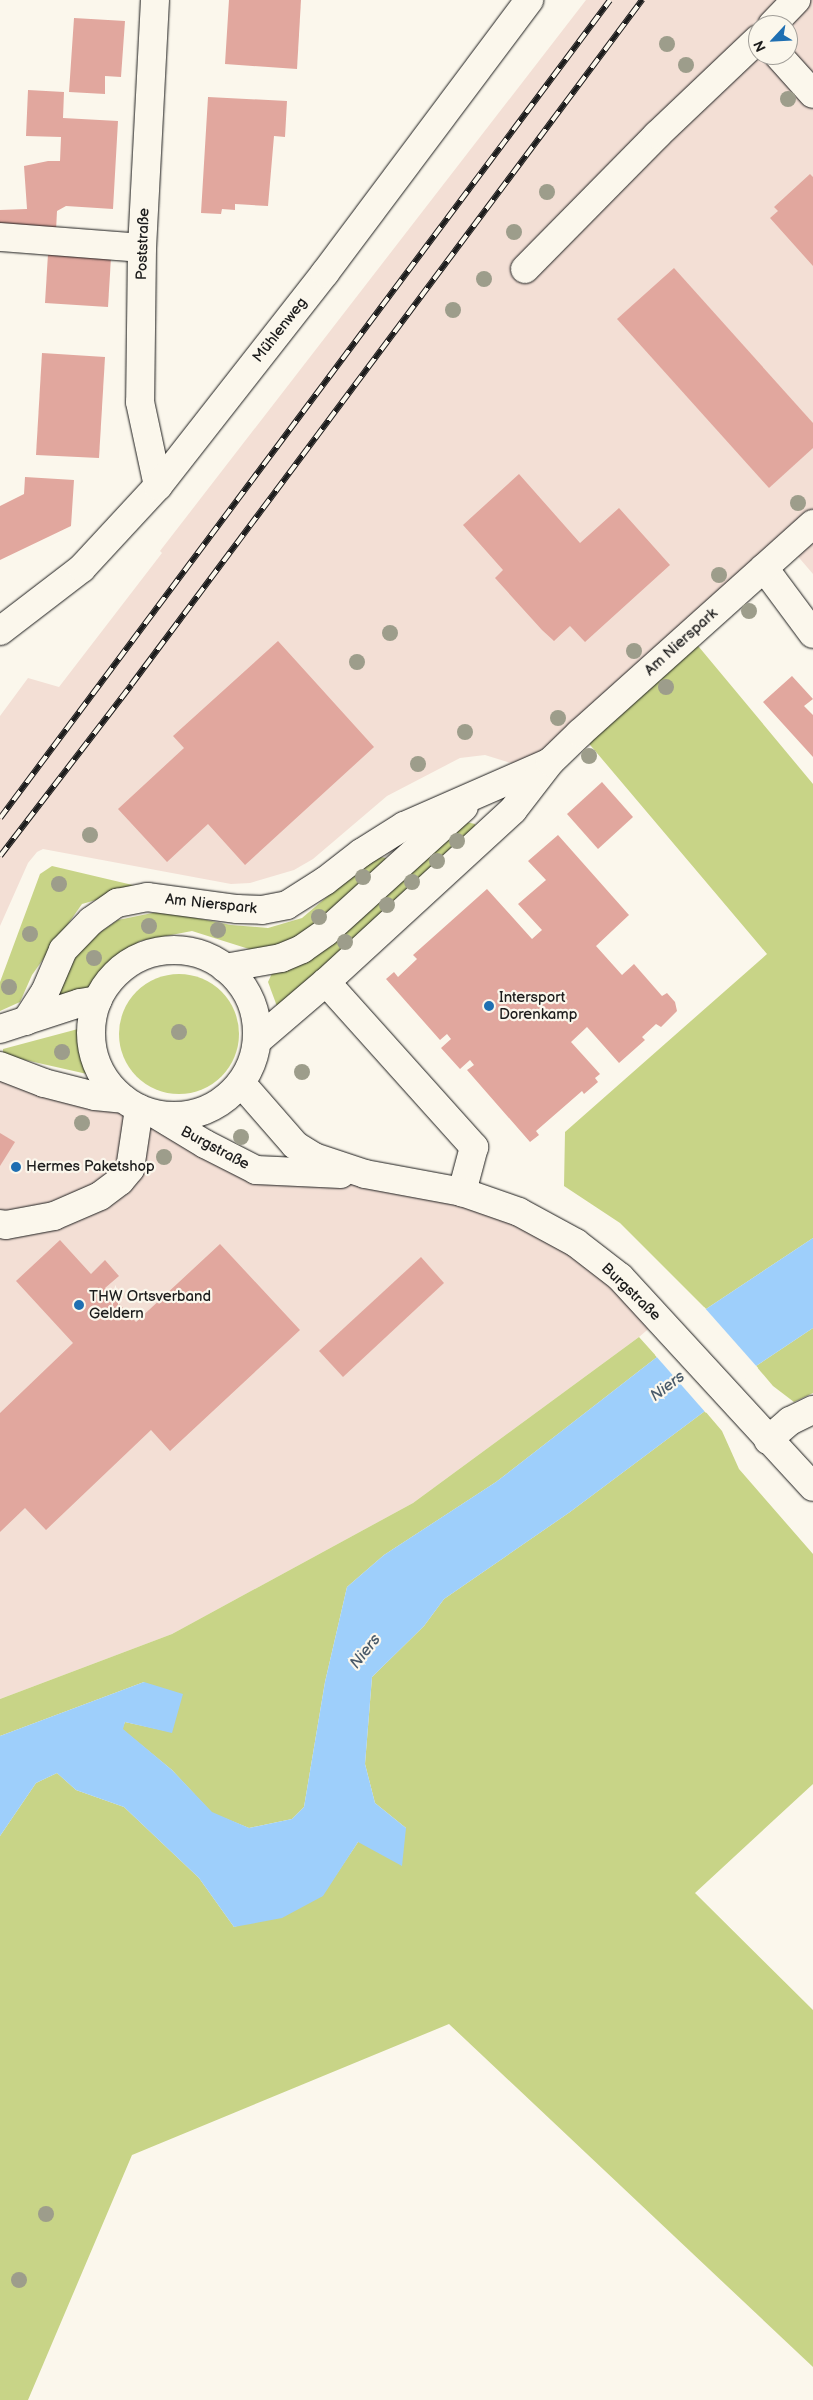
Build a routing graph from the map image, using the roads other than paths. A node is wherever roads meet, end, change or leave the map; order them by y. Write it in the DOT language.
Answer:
graph roads {
  1 [pos="155,0"];
  2 [pos="529,0"];
  3 [pos="796,0"];
  4 [pos="782,15"];
  5 [pos="748,49"];
  6 [pos="787,65"];
  7 [pos="813,94"];
  8 [pos="0,237"];
  9 [pos="142,248"];
  10 [pos="525,269"];
  11 [pos="158,486"];
  12 [pos="813,524"];
  13 [pos="764,568"];
  14 [pos="0,630"];
  15 [pos="813,634"];
  16 [pos="550,762"];
  17 [pos="484,790"];
  18 [pos="225,968"];
  19 [pos="326,982"];
  20 [pos="98,1000"];
  21 [pos="26,1021"];
  22 [pos="0,1029"];
  23 [pos="258,1040"];
  24 [pos="0,1066"];
  25 [pos="241,1083"];
  26 [pos="140,1108"];
  27 [pos="365,1174"];
  28 [pos="462,1192"];
  29 [pos="0,1224"];
  30 [pos="813,1410"];
  31 [pos="768,1440"];
  32 [pos="813,1487"];
  1 -- 9 [label="street, Poststraße"];
  2 -- 11 [label="street, Mühlenweg"];
  3 -- 4 [label="street"];
  5 -- 10 [label="street"];
  6 -- 7 [label="street"];
  8 -- 9 [label="street"];
  9 -- 11 [label="street, Poststraße"];
  11 -- 14 [label="street, Mühlenweg"];
  12 -- 13 [label="street, Am Nierspark"];
  13 -- 15 [label="street"];
  13 -- 16 [label="street, Am Nierspark"];
  16 -- 17 [label="street, Am Nierspark"];
  16 -- 19 [label="street, Am Nierspark"];
  17 -- 18 [label="street, Am Nierspark"];
  17 -- 21 [label="street, Am Nierspark"];
  18 -- 20 [label="street, Burgstraße"];
  18 -- 23 [label="street, Burgstraße"];
  19 -- 23 [label="street, Am Nierspark"];
  19 -- 28 [label="street"];
  20 -- 21 [label="street"];
  20 -- 26 [label="street, Burgstraße"];
  21 -- 22 [label="street"];
  23 -- 25 [label="street, Burgstraße"];
  24 -- 26 [label="street, Burgstraße"];
  25 -- 26 [label="street, Burgstraße"];
  25 -- 27 [label="street, Burgstraße"];
  26 -- 27 [label="street, Burgstraße"];
  26 -- 29 [label="street"];
  27 -- 28 [label="street, Burgstraße"];
  28 -- 31 [label="street, Burgstraße"];
  30 -- 31 [label="street"];
  31 -- 32 [label="street, Burgstraße"];
}
